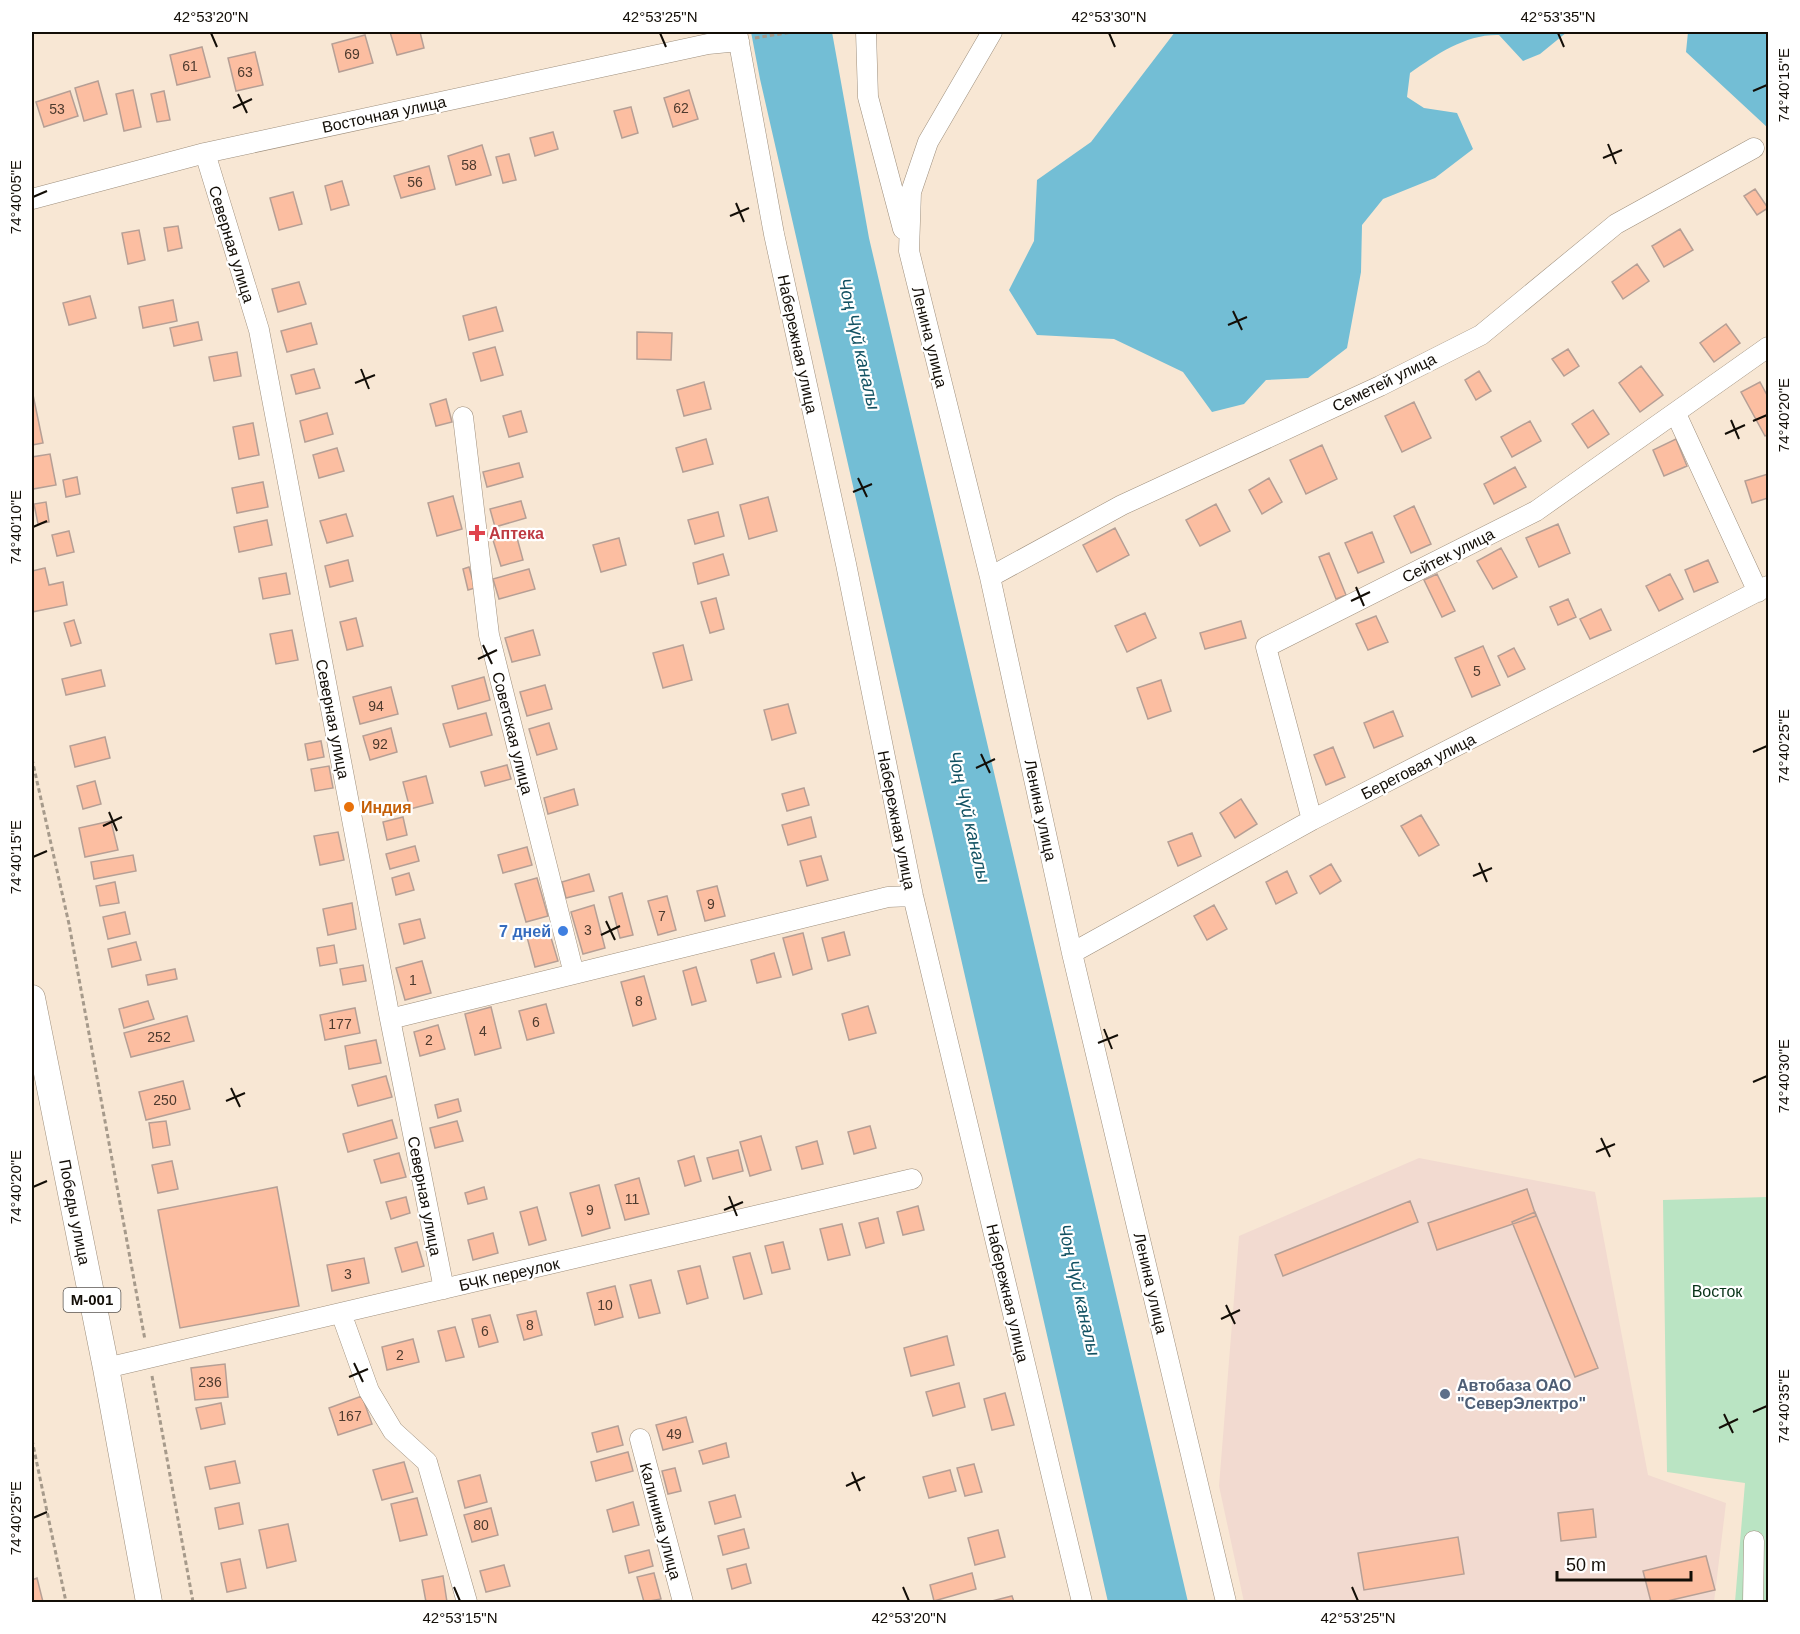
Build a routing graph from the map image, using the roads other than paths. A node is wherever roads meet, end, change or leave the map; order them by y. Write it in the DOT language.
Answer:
graph roads {
  1 [pos="866,32"];
  2 [pos="992,32"];
  3 [pos="738,37"];
  4 [pos="1754,148"];
  5 [pos="205,153"];
  6 [pos="32,199"];
  7 [pos="909,251"];
  8 [pos="1768,347"];
  9 [pos="1676,414"];
  10 [pos="464,417"];
  11 [pos="990,577"];
  12 [pos="1763,589"];
  13 [pos="1312,820"];
  14 [pos="913,896"];
  15 [pos="1072,953"];
  16 [pos="574,974"];
  17 [pos="32,998"];
  18 [pos="390,1019"];
  19 [pos="912,1179"];
  20 [pos="444,1289"];
  21 [pos="341,1313"];
  22 [pos="106,1368"];
  23 [pos="640,1439"];
  24 [pos="1754,1541"];
  25 [pos="149,1602"];
  26 [pos="467,1602"];
  27 [pos="683,1602"];
  28 [pos="1082,1602"];
  29 [pos="1226,1602"];
  30 [pos="1753,1602"];
  1 -- 7 [label="street"];
  2 -- 7 [label="street, Ленина улица"];
  3 -- 5 [label="street, Восточная улица"];
  3 -- 14 [label="street, Набережная улица"];
  4 -- 11 [label="street, Семетей улица"];
  5 -- 6 [label="street, Восточная улица"];
  5 -- 18 [label="street, Северная улица"];
  7 -- 11 [label="street, Ленина улица"];
  8 -- 9 [label="street, Сейтек улица"];
  9 -- 12 [label="street"];
  9 -- 13 [label="street, Сейтек улица"];
  10 -- 16 [label="street, Советская улица"];
  11 -- 15 [label="street, Ленина улица"];
  12 -- 13 [label="street, Береговая улица"];
  13 -- 15 [label="street, Береговая улица"];
  14 -- 16 [label="street"];
  14 -- 28 [label="street, Набережная улица"];
  15 -- 29 [label="street, Ленина улица"];
  16 -- 18 [label="street"];
  17 -- 22 [label="main road, Победы улица / М-001"];
  18 -- 20 [label="street, Северная улица"];
  19 -- 20 [label="street, БЧК переулок"];
  20 -- 21 [label="street, БЧК переулок"];
  21 -- 22 [label="street, БЧК переулок"];
  21 -- 26 [label="street"];
  22 -- 25 [label="main road, Победы улица / М-001"];
  23 -- 27 [label="street, Калинина улица"];
  24 -- 30 [label="street"];
}
